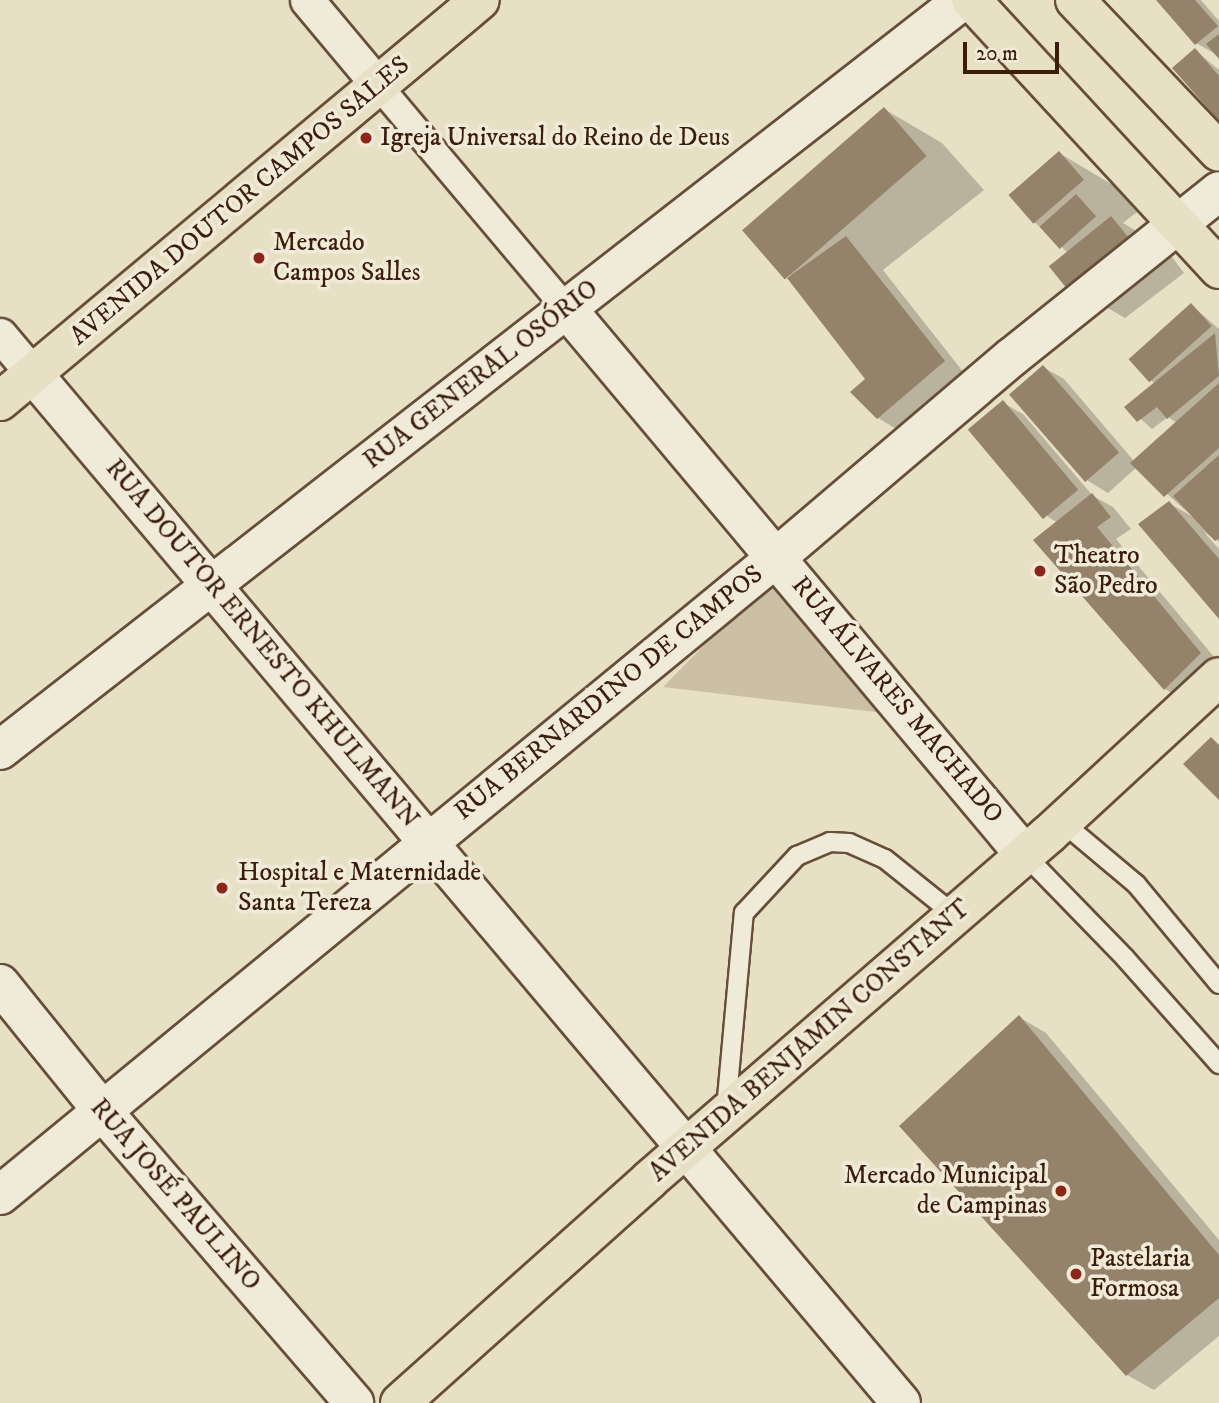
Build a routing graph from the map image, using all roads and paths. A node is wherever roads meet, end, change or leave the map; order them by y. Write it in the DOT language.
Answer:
graph roads {
  1 [pos="307,0"];
  2 [pos="480,0"];
  3 [pos="962,0"];
  4 [pos="971,0"];
  5 [pos="1075,0"];
  6 [pos="379,86"];
  7 [pos="1219,152"];
  8 [pos="1219,191"];
  9 [pos="1179,226"];
  10 [pos="1219,269"];
  11 [pos="566,308"];
  12 [pos="0,335"];
  13 [pos="33,374"];
  14 [pos="0,401"];
  15 [pos="778,556"];
  16 [pos="212,586"];
  17 [pos="1219,677"];
  18 [pos="0,751"];
  19 [pos="1062,822"];
  20 [pos="428,840"];
  21 [pos="1025,855"];
  22 [pos="955,915"];
  23 [pos="0,984"];
  24 [pos="1219,984"];
  25 [pos="1219,1064"];
  26 [pos="726,1113"];
  27 [pos="104,1114"];
  28 [pos="686,1148"];
  29 [pos="0,1195"];
  30 [pos="354,1403"];
  31 [pos="400,1403"];
  32 [pos="901,1403"];
  1 -- 6 [label="street, RUA ÁLVARES MACHADO"];
  2 -- 6 [label="main road, AVENIDA DOUTOR CAMPOS SALES"];
  3 -- 11 [label="street, RUA GENERAL OSÓRIO"];
  4 -- 9 [label="main road"];
  5 -- 7 [label="main road"];
  6 -- 11 [label="street, RUA ÁLVARES MACHADO"];
  6 -- 13 [label="main road, AVENIDA DOUTOR CAMPOS SALES"];
  8 -- 9 [label="street, RUA BERNARDINO DE CAMPOS"];
  9 -- 10 [label="main road"];
  9 -- 15 [label="street, RUA BERNARDINO DE CAMPOS"];
  11 -- 15 [label="street, RUA ÁLVARES MACHADO"];
  11 -- 16 [label="street, RUA GENERAL OSÓRIO"];
  12 -- 13 [label="street, RUA DOUTOR ERNESTO KHULMANN"];
  13 -- 14 [label="main road, AVENIDA DOUTOR CAMPOS SALES"];
  13 -- 16 [label="street, RUA DOUTOR ERNESTO KHULMANN"];
  15 -- 20 [label="street, RUA BERNARDINO DE CAMPOS"];
  15 -- 21 [label="street, RUA ÁLVARES MACHADO"];
  16 -- 18 [label="street, RUA GENERAL OSÓRIO"];
  16 -- 20 [label="street, RUA DOUTOR ERNESTO KHULMANN"];
  17 -- 19 [label="main road, AVENIDA BENJAMIN CONSTANT"];
  19 -- 21 [label="main road, AVENIDA BENJAMIN CONSTANT"];
  19 -- 24 [label="lane"];
  20 -- 27 [label="street, RUA BERNARDINO DE CAMPOS"];
  20 -- 28 [label="street, RUA DOUTOR ERNESTO KHULMANN"];
  21 -- 22 [label="main road, AVENIDA BENJAMIN CONSTANT"];
  21 -- 25 [label="lane"];
  22 -- 26 [label="main road, AVENIDA BENJAMIN CONSTANT"];
  22 -- 26 [label="lane"];
  23 -- 27 [label="street, RUA JOSÉ PAULINO"];
  26 -- 28 [label="main road, AVENIDA BENJAMIN CONSTANT"];
  27 -- 29 [label="street, RUA BERNARDINO DE CAMPOS"];
  27 -- 30 [label="street, RUA JOSÉ PAULINO"];
  28 -- 31 [label="main road, AVENIDA BENJAMIN CONSTANT"];
  28 -- 32 [label="street, RUA DOUTOR ERNESTO KHULMANN"];
}
